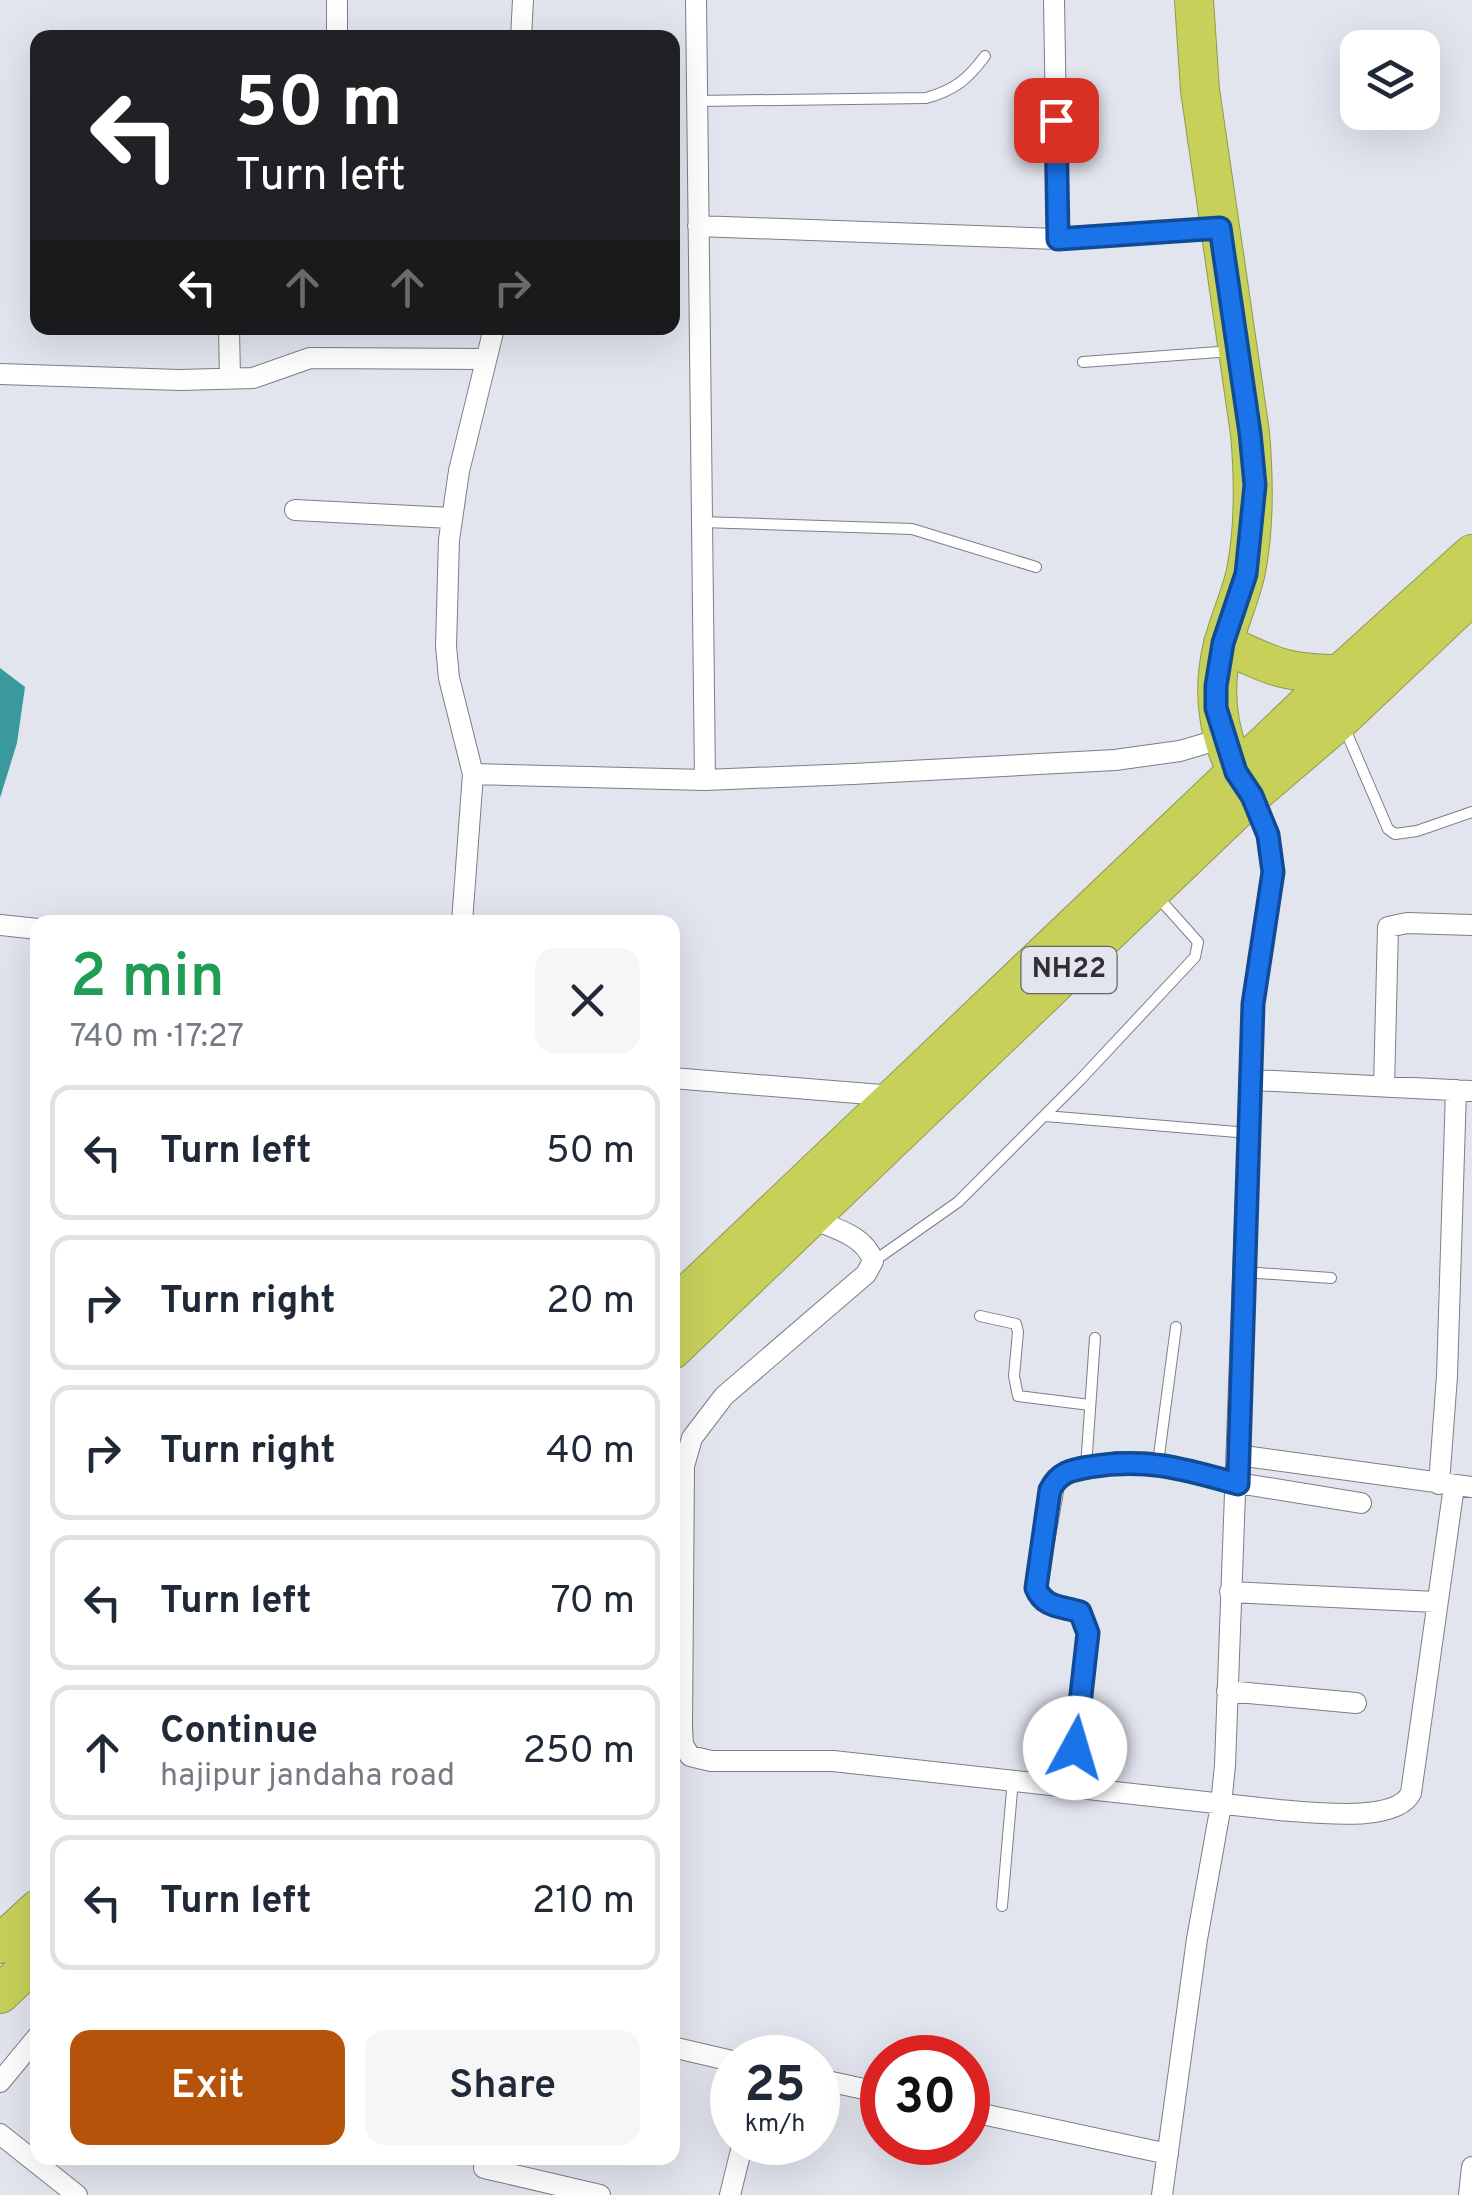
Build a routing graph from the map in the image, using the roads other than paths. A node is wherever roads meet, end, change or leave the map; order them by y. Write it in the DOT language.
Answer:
graph roads {
  1 [pos="337,0"];
  2 [pos="523,0"];
  3 [pos="696,0"];
  4 [pos="1054,0"];
  5 [pos="1194,0"];
  6 [pos="336,30"];
  7 [pos="521,30"];
  8 [pos="985,56"];
  9 [pos="697,101"];
  10 [pos="698,226"];
  11 [pos="1220,228"];
  12 [pos="1058,239"];
  13 [pos="229,335"];
  14 [pos="492,335"];
  15 [pos="1238,351"];
  16 [pos="486,359"];
  17 [pos="1083,362"];
  18 [pos="0,374"];
  19 [pos="230,378"];
  20 [pos="295,510"];
  21 [pos="450,518"];
  22 [pos="700,522"];
  23 [pos="1472,554"];
  24 [pos="1036,567"];
  25 [pos="1472,596"];
  26 [pos="1223,643"];
  27 [pos="1340,674"];
  28 [pos="1340,719"];
  29 [pos="1237,769"];
  30 [pos="472,774"];
  31 [pos="705,780"];
  32 [pos="1472,812"];
  33 [pos="1152,891"];
  34 [pos="462,915"];
  35 [pos="0,925"];
  36 [pos="1472,926"];
  37 [pos="30,928"];
  38 [pos="680,1079"];
  39 [pos="1253,1080"];
  40 [pos="1384,1087"];
  41 [pos="1464,1091"];
  42 [pos="896,1096"];
  43 [pos="1045,1116"];
  44 [pos="1250,1132"];
  45 [pos="810,1218"];
  46 [pos="873,1261"];
  47 [pos="1244,1272"];
  48 [pos="1331,1278"];
  49 [pos="680,1301"];
  50 [pos="980,1316"];
  51 [pos="1176,1327"];
  52 [pos="1095,1338"];
  53 [pos="680,1342"];
  54 [pos="1090,1405"];
  55 [pos="1237,1455"];
  56 [pos="1158,1463"];
  57 [pos="1086,1468"];
  58 [pos="1238,1484"];
  59 [pos="1455,1485"];
  60 [pos="1361,1504"];
  61 [pos="1230,1592"];
  62 [pos="1436,1602"];
  63 [pos="1227,1690"];
  64 [pos="1356,1703"];
  65 [pos="1013,1780"];
  66 [pos="1071,1786"];
  67 [pos="1222,1805"];
  68 [pos="1002,1906"];
  69 [pos="30,1916"];
  70 [pos="0,1944"];
  71 [pos="30,1966"];
  72 [pos="0,1994"];
  73 [pos="30,2046"];
  74 [pos="680,2049"];
  75 [pos="710,2056"];
  76 [pos="0,2082"];
  77 [pos="990,2116"];
  78 [pos="0,2134"];
  79 [pos="1168,2154"];
  80 [pos="30,2160"];
  81 [pos="36,2165"];
  82 [pos="737,2165"];
  83 [pos="1472,2167"];
  84 [pos="484,2168"];
  85 [pos="67,2192"];
  86 [pos="600,2195"];
  87 [pos="730,2195"];
  88 [pos="1162,2195"];
  89 [pos="1469,2195"];
  1 -- 6 [label="street"];
  2 -- 7 [label="street"];
  3 -- 9 [label="street"];
  4 -- 12 [label="street"];
  5 -- 11 [label="highway"];
  8 -- 9 [label="lane"];
  9 -- 10 [label="street"];
  10 -- 12 [label="street"];
  10 -- 22 [label="street"];
  11 -- 12 [label="street"];
  11 -- 15 [label="highway"];
  13 -- 19 [label="street"];
  14 -- 16 [label="street"];
  15 -- 17 [label="lane"];
  15 -- 26 [label="highway"];
  16 -- 19 [label="street"];
  16 -- 21 [label="street"];
  18 -- 19 [label="street"];
  20 -- 21 [label="street"];
  21 -- 30 [label="street"];
  22 -- 24 [label="lane"];
  22 -- 31 [label="street"];
  23 -- 27 [label="highway, NH22"];
  25 -- 28 [label="highway, NH22"];
  26 -- 27 [label="highway"];
  26 -- 29 [label="highway"];
  27 -- 29 [label="highway, NH22"];
  28 -- 29 [label="highway, NH22"];
  28 -- 32 [label="lane"];
  29 -- 31 [label="street"];
  29 -- 33 [label="highway, NH22"];
  29 -- 39 [label="street"];
  29 -- 42 [label="highway, NH22"];
  30 -- 31 [label="street"];
  30 -- 34 [label="street"];
  33 -- 43 [label="lane"];
  33 -- 45 [label="highway, NH22"];
  35 -- 37 [label="street"];
  36 -- 40 [label="street"];
  38 -- 42 [label="street"];
  39 -- 40 [label="street"];
  39 -- 44 [label="street"];
  40 -- 41 [label="street"];
  41 -- 59 [label="street"];
  42 -- 49 [label="highway, NH22"];
  43 -- 44 [label="lane"];
  43 -- 46 [label="lane"];
  44 -- 47 [label="street"];
  45 -- 46 [label="street"];
  45 -- 53 [label="highway, NH22"];
  46 -- 65 [label="street"];
  47 -- 48 [label="lane"];
  47 -- 55 [label="street"];
  50 -- 54 [label="lane"];
  51 -- 56 [label="lane"];
  52 -- 54 [label="lane"];
  54 -- 57 [label="lane"];
  55 -- 58 [label="street"];
  55 -- 59 [label="street"];
  56 -- 57 [label="street"];
  56 -- 58 [label="street"];
  57 -- 66 [label="street"];
  58 -- 60 [label="street"];
  58 -- 61 [label="street"];
  59 -- 62 [label="street"];
  61 -- 62 [label="street"];
  61 -- 63 [label="street"];
  62 -- 67 [label="street"];
  63 -- 64 [label="street"];
  63 -- 67 [label="street"];
  65 -- 66 [label="street"];
  65 -- 68 [label="lane"];
  66 -- 67 [label="street"];
  67 -- 79 [label="street"];
  69 -- 70 [label="highway"];
  71 -- 72 [label="highway"];
  73 -- 76 [label="street"];
  74 -- 75 [label="street"];
  77 -- 79 [label="street"];
  78 -- 80 [label="street"];
  79 -- 88 [label="street"];
  81 -- 85 [label="street"];
  82 -- 87 [label="street"];
  83 -- 89 [label="street"];
  84 -- 86 [label="street"];
}
